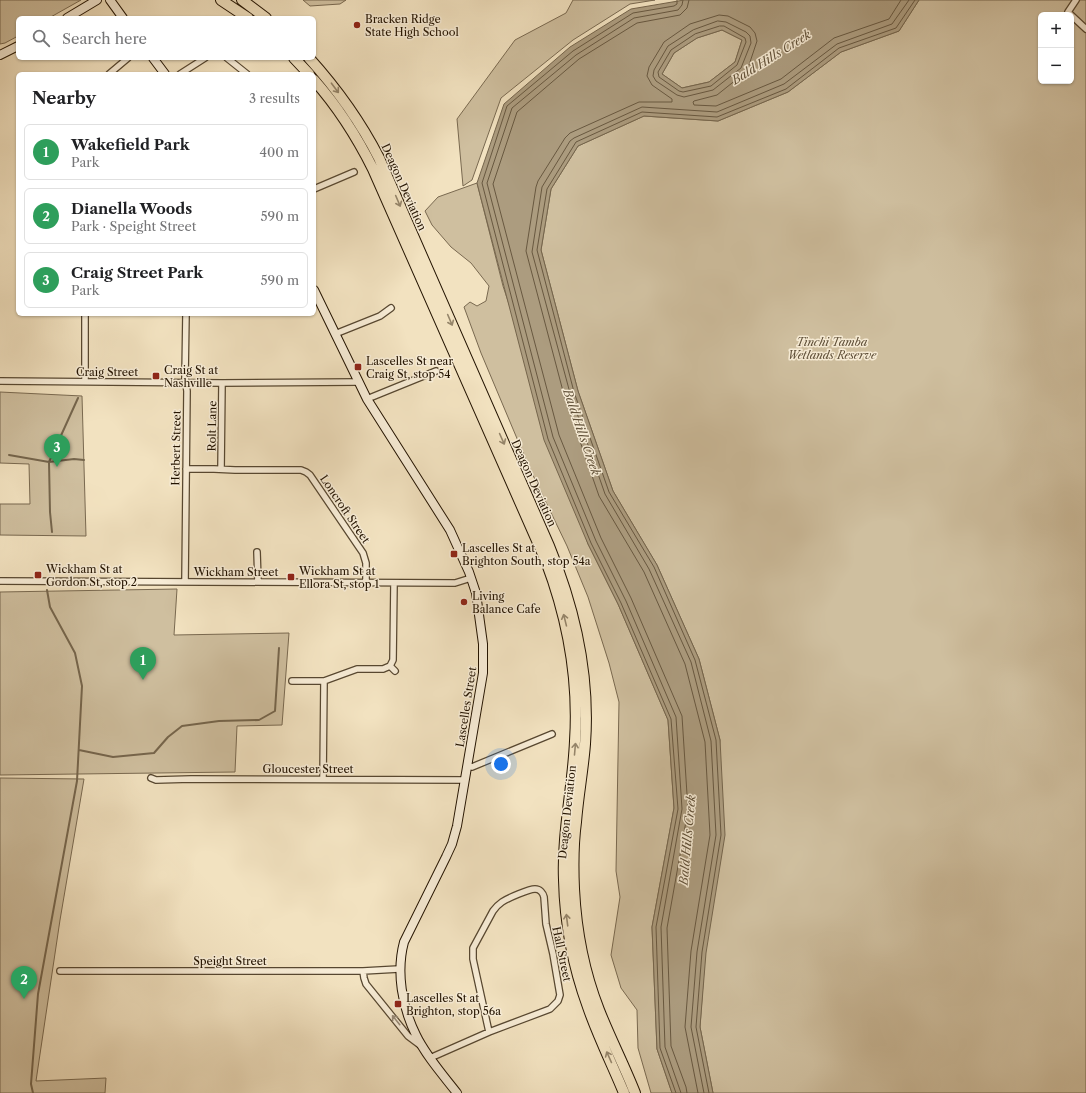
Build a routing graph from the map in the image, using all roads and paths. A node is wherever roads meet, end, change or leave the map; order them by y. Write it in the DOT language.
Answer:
graph roads {
  1 [pos="96,0"];
  2 [pos="110,0"];
  3 [pos="222,0"];
  4 [pos="242,0"];
  5 [pos="1076,0"];
  6 [pos="1071,12"];
  7 [pos="71,16"];
  8 [pos="122,16"];
  9 [pos="245,16"];
  10 [pos="263,16"];
  11 [pos="1074,18"];
  12 [pos="1086,29"];
  13 [pos="16,47"];
  14 [pos="0,55"];
  15 [pos="126,60"];
  16 [pos="155,60"];
  17 [pos="202,60"];
  18 [pos="230,60"];
  19 [pos="296,60"];
  20 [pos="311,60"];
  21 [pos="111,72"];
  22 [pos="164,72"];
  23 [pos="183,72"];
  24 [pos="244,72"];
  25 [pos="307,72"];
  26 [pos="316,83"];
  27 [pos="354,172"];
  28 [pos="316,188"];
  29 [pos="316,294"];
  30 [pos="391,308"];
  31 [pos="85,316"];
  32 [pos="186,316"];
  33 [pos="335,334"];
  34 [pos="436,370"];
  35 [pos="0,381"];
  36 [pos="85,382"];
  37 [pos="186,382"];
  38 [pos="358,382"];
  39 [pos="222,383"];
  40 [pos="367,399"];
  41 [pos="186,469"];
  42 [pos="221,469"];
  43 [pos="257,552"];
  44 [pos="471,578"];
  45 [pos="0,582"];
  46 [pos="185,582"];
  47 [pos="258,582"];
  48 [pos="366,583"];
  49 [pos="394,583"];
  50 [pos="390,666"];
  51 [pos="395,671"];
  52 [pos="292,681"];
  53 [pos="324,681"];
  54 [pos="552,734"];
  55 [pos="468,766"];
  56 [pos="152,778"];
  57 [pos="323,779"];
  58 [pos="465,780"];
  59 [pos="399,969"];
  60 [pos="60,971"];
  61 [pos="363,971"];
  62 [pos="489,1032"];
  63 [pos="423,1047"];
  64 [pos="430,1058"];
  65 [pos="457,1093"];
  66 [pos="624,1093"];
  67 [pos="635,1093"];
  1 -- 7 [label="street"];
  2 -- 8 [label="street"];
  3 -- 9 [label="highway"];
  4 -- 10 [label="highway"];
  5 -- 6 [label="street"];
  11 -- 12 [label="street"];
  13 -- 14 [label="street"];
  15 -- 21 [label="street"];
  16 -- 22 [label="street"];
  17 -- 23 [label="street"];
  18 -- 24 [label="street"];
  19 -- 25 [label="highway"];
  20 -- 67 [label="highway, Deagon Deviation, one-way"];
  66 -- 26 [label="highway, Deagon Deviation, one-way"];
  27 -- 28 [label="street"];
  29 -- 33 [label="street, Lascelles Street"];
  30 -- 33 [label="street"];
  31 -- 36 [label="street"];
  32 -- 37 [label="street, Herbert Street"];
  33 -- 38 [label="street, Lascelles Street"];
  34 -- 40 [label="street"];
  35 -- 36 [label="street, Craig Street"];
  36 -- 37 [label="street, Craig Street"];
  37 -- 39 [label="street, Craig Street"];
  37 -- 41 [label="street, Herbert Street"];
  38 -- 39 [label="street, Craig Street"];
  38 -- 40 [label="street, Lascelles Street"];
  39 -- 42 [label="street, Rolt Lane"];
  40 -- 44 [label="street, Lascelles Street"];
  41 -- 42 [label="street, Loncroft Street"];
  41 -- 46 [label="street, Herbert Street"];
  42 -- 48 [label="street, Loncroft Street"];
  43 -- 47 [label="street"];
  44 -- 49 [label="street, Wickham Street"];
  44 -- 55 [label="street, Lascelles Street"];
  45 -- 46 [label="street, Wickham Street"];
  46 -- 47 [label="street, Wickham Street"];
  47 -- 48 [label="street, Wickham Street"];
  48 -- 49 [label="street, Wickham Street"];
  49 -- 50 [label="street"];
  50 -- 51 [label="street"];
  50 -- 53 [label="street"];
  52 -- 53 [label="street"];
  53 -- 57 [label="street"];
  54 -- 55 [label="street"];
  55 -- 58 [label="street, Lascelles Street"];
  56 -- 57 [label="street, Gloucester Street"];
  57 -- 58 [label="street, Gloucester Street"];
  58 -- 59 [label="street, Lascelles Street"];
  59 -- 61 [label="street, Speight Street"];
  59 -- 63 [label="street, Lascelles Street"];
  60 -- 61 [label="street, Speight Street"];
  63 -- 61 [label="street, one-way"];
  62 -- 62 [label="street, Hall Street"];
  62 -- 64 [label="street, Hall Street"];
  63 -- 64 [label="street, Lascelles Street"];
  64 -- 65 [label="street, Lascelles Street"];
}
